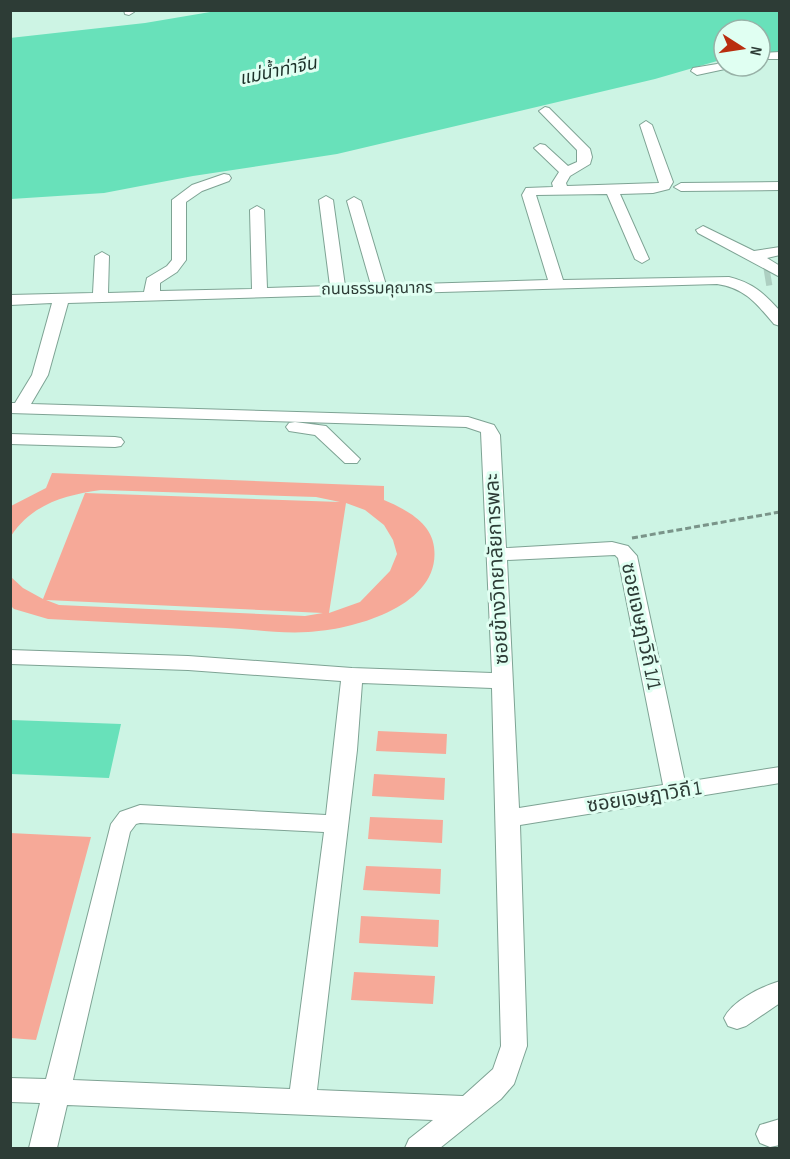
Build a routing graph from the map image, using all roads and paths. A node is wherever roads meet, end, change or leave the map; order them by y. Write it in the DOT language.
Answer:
graph roads {
  1 [pos="712,68"];
  2 [pos="697,71"];
  3 [pos="544,111"];
  4 [pos="646,125"];
  5 [pos="540,148"];
  6 [pos="567,172"];
  7 [pos="224,178"];
  8 [pos="780,186"];
  9 [pos="681,187"];
  10 [pos="561,190"];
  11 [pos="612,190"];
  12 [pos="326,200"];
  13 [pos="354,201"];
  14 [pos="257,210"];
  15 [pos="704,230"];
  16 [pos="780,251"];
  17 [pos="102,256"];
  18 [pos="753,256"];
  19 [pos="642,259"];
  20 [pos="774,276"];
  21 [pos="742,283"];
  22 [pos="557,285"];
  23 [pos="380,289"];
  24 [pos="338,290"];
  25 [pos="260,292"];
  26 [pos="152,296"];
  27 [pos="100,298"];
  28 [pos="61,299"];
  29 [pos="10,300"];
  30 [pos="780,321"];
  31 [pos="14,412"];
  32 [pos="10,439"];
  33 [pos="115,442"];
  34 [pos="351,459"];
  35 [pos="780,512"];
  36 [pos="612,548"];
  37 [pos="497,554"];
  38 [pos="10,657"];
  39 [pos="352,675"];
  40 [pos="503,681"];
  41 [pos="780,775"];
  42 [pos="676,791"];
  43 [pos="508,818"];
  44 [pos="335,824"];
  45 [pos="780,992"];
  46 [pos="737,1018"];
  47 [pos="10,1090"];
  48 [pos="56,1092"];
  49 [pos="302,1102"];
  50 [pos="468,1109"];
  51 [pos="43,1149"];
  52 [pos="419,1149"];
  1 -- 2 [label="street"];
  3 -- 6 [label="street"];
  4 -- 11 [label="street"];
  5 -- 6 [label="street"];
  6 -- 10 [label="street"];
  7 -- 26 [label="street"];
  8 -- 9 [label="street"];
  10 -- 11 [label="street"];
  10 -- 22 [label="street"];
  11 -- 19 [label="street"];
  12 -- 24 [label="street"];
  13 -- 23 [label="street"];
  14 -- 25 [label="street"];
  15 -- 18 [label="street"];
  16 -- 18 [label="street"];
  17 -- 27 [label="street"];
  18 -- 20 [label="street"];
  20 -- 21 [label="street, ถนนธรรมคุณากร"];
  21 -- 22 [label="street, ถนนธรรมคุณากร"];
  21 -- 30 [label="street"];
  22 -- 23 [label="street, ถนนธรรมคุณากร"];
  23 -- 24 [label="street, ถนนธรรมคุณากร"];
  24 -- 25 [label="street, ถนนธรรมคุณากร"];
  25 -- 26 [label="street, ถนนธรรมคุณากร"];
  26 -- 27 [label="street, ถนนธรรมคุณากร"];
  27 -- 28 [label="street, ถนนธรรมคุณากร"];
  28 -- 29 [label="street, ถนนธรรมคุณากร"];
  28 -- 31 [label="street"];
  31 -- 34 [label="street"];
  31 -- 37 [label="street, ซอยข้างวิทยาลัยการพละ"];
  32 -- 33 [label="street"];
  35 -- 36 [label="path"];
  36 -- 37 [label="street, ซอยเจษฎาวิถี 1/1"];
  36 -- 42 [label="street, ซอยเจษฎาวิถี 1/1"];
  37 -- 40 [label="street, ซอยข้างวิทยาลัยการพละ"];
  38 -- 39 [label="street"];
  39 -- 40 [label="street"];
  39 -- 44 [label="street"];
  40 -- 43 [label="street, ซอยข้างวิทยาลัยการพละ"];
  41 -- 42 [label="street, ซอยเจษฎาวิถี 1"];
  42 -- 43 [label="street, ซอยเจษฎาวิถี 1"];
  43 -- 50 [label="street, ซอยข้างวิทยาลัยการพละ"];
  44 -- 48 [label="street"];
  44 -- 49 [label="street"];
  45 -- 46 [label="street"];
  47 -- 48 [label="street"];
  48 -- 49 [label="street"];
  48 -- 51 [label="street"];
  49 -- 50 [label="street"];
  50 -- 52 [label="street, ซอยข้างวิทยาลัยการพละ"];
}
